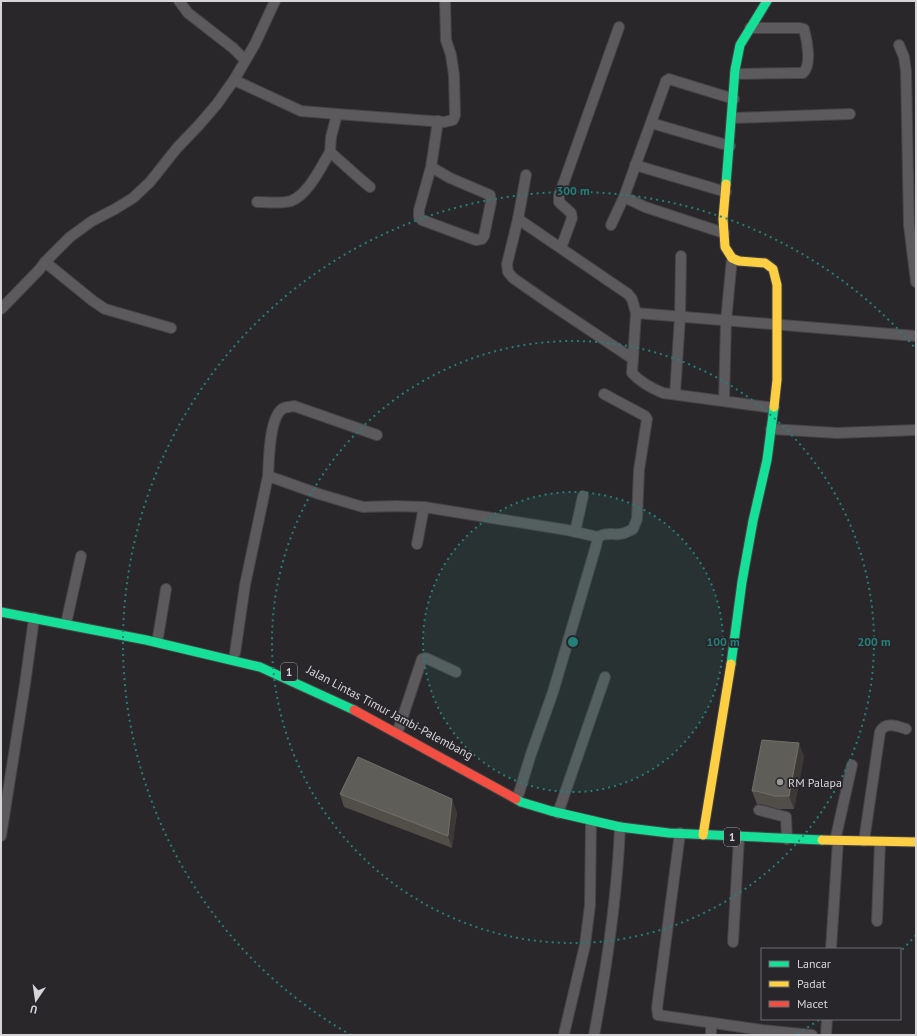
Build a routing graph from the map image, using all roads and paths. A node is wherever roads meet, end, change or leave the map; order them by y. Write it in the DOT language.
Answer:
graph roads {
  1 [pos="179,1"];
  2 [pos="275,1"];
  3 [pos="445,1"];
  4 [pos="767,1"];
  5 [pos="619,27"];
  6 [pos="750,28"];
  7 [pos="899,45"];
  8 [pos="244,60"];
  9 [pos="735,74"];
  10 [pos="234,80"];
  11 [pos="911,86"];
  12 [pos="734,99"];
  13 [pos="337,114"];
  14 [pos="850,114"];
  15 [pos="732,118"];
  16 [pos="438,121"];
  17 [pos="651,123"];
  18 [pos="911,140"];
  19 [pos="730,146"];
  20 [pos="330,152"];
  21 [pos="635,165"];
  22 [pos="431,167"];
  23 [pos="526,175"];
  24 [pos="370,187"];
  25 [pos="726,192"];
  26 [pos="624,197"];
  27 [pos="257,202"];
  28 [pos="518,219"];
  29 [pos="611,225"];
  30 [pos="724,233"];
  31 [pos="561,248"];
  32 [pos="681,256"];
  33 [pos="732,258"];
  34 [pos="45,262"];
  35 [pos="916,282"];
  36 [pos="1,309"];
  37 [pos="636,313"];
  38 [pos="680,317"];
  39 [pos="726,321"];
  40 [pos="778,325"];
  41 [pos="171,328"];
  42 [pos="916,336"];
  43 [pos="633,359"];
  44 [pos="604,394"];
  45 [pos="675,394"];
  46 [pos="724,401"];
  47 [pos="774,408"];
  48 [pos="772,428"];
  49 [pos="916,430"];
  50 [pos="377,435"];
  51 [pos="268,476"];
  52 [pos="583,496"];
  53 [pos="424,507"];
  54 [pos="575,532"];
  55 [pos="598,537"];
  56 [pos="417,544"];
  57 [pos="81,556"];
  58 [pos="166,589"];
  59 [pos="1,606"];
  60 [pos="1,612"];
  61 [pos="34,618"];
  62 [pos="67,619"];
  63 [pos="158,637"];
  64 [pos="235,653"];
  65 [pos="456,672"];
  66 [pos="605,677"];
  67 [pos="399,728"];
  68 [pos="906,729"];
  69 [pos="852,765"];
  70 [pos="5,783"];
  71 [pos="519,793"];
  72 [pos="759,810"];
  73 [pos="554,812"];
  74 [pos="590,820"];
  75 [pos="620,827"];
  76 [pos="680,833"];
  77 [pos="703,835"];
  78 [pos="1,836"];
  79 [pos="739,837"];
  80 [pos="787,839"];
  81 [pos="836,841"];
  82 [pos="864,841"];
  83 [pos="880,842"];
  84 [pos="916,842"];
  85 [pos="877,921"];
  86 [pos="733,942"];
  87 [pos="831,948"];
  88 [pos="827,1020"];
  89 [pos="711,1023"];
  90 [pos="564,1034"];
  91 [pos="594,1035"];
  92 [pos="711,1035"];
  93 [pos="812,1035"];
  94 [pos="826,1035"];
  1 -- 8 [label="street"];
  2 -- 8 [label="street"];
  3 -- 16 [label="street"];
  4 -- 6 [label="main road"];
  5 -- 31 [label="street"];
  6 -- 9 [label="main road"];
  6 -- 9 [label="street"];
  7 -- 11 [label="street"];
  8 -- 10 [label="street"];
  9 -- 12 [label="main road"];
  10 -- 13 [label="street"];
  10 -- 34 [label="street"];
  11 -- 18 [label="street"];
  12 -- 15 [label="main road"];
  12 -- 17 [label="street"];
  13 -- 16 [label="street"];
  13 -- 20 [label="street"];
  14 -- 15 [label="street"];
  15 -- 19 [label="main road"];
  16 -- 22 [label="street"];
  17 -- 19 [label="street"];
  17 -- 21 [label="street"];
  18 -- 35 [label="street"];
  19 -- 25 [label="main road"];
  20 -- 24 [label="street"];
  20 -- 27 [label="street"];
  21 -- 25 [label="street"];
  21 -- 26 [label="street"];
  22 -- 22 [label="street"];
  23 -- 28 [label="street"];
  25 -- 30 [label="main road"];
  26 -- 29 [label="street"];
  26 -- 30 [label="street"];
  28 -- 31 [label="street"];
  28 -- 43 [label="street"];
  30 -- 33 [label="main road"];
  31 -- 37 [label="street"];
  32 -- 38 [label="street"];
  33 -- 39 [label="street"];
  33 -- 40 [label="main road"];
  34 -- 36 [label="street"];
  34 -- 41 [label="street"];
  37 -- 38 [label="street"];
  37 -- 43 [label="street"];
  38 -- 39 [label="street"];
  38 -- 45 [label="street"];
  39 -- 40 [label="street"];
  39 -- 46 [label="street"];
  40 -- 42 [label="street"];
  40 -- 47 [label="main road"];
  43 -- 45 [label="street"];
  44 -- 55 [label="street"];
  45 -- 46 [label="street"];
  46 -- 47 [label="street"];
  47 -- 48 [label="main road"];
  48 -- 49 [label="street"];
  48 -- 77 [label="main road"];
  50 -- 51 [label="street"];
  51 -- 53 [label="street"];
  51 -- 64 [label="street"];
  52 -- 54 [label="street"];
  53 -- 54 [label="street"];
  53 -- 56 [label="street"];
  54 -- 55 [label="street"];
  55 -- 71 [label="street"];
  57 -- 62 [label="street"];
  58 -- 63 [label="street"];
  59 -- 62 [label="main road, Jalan Lintas Timur Jambi-Palembang / 1"];
  60 -- 61 [label="main road, Jalan Lintas Timur Jambi-Palembang / 1"];
  61 -- 70 [label="street"];
  61 -- 73 [label="main road, Jalan Lintas Timur Jambi-Palembang / 1"];
  62 -- 63 [label="main road, Jalan Lintas Timur Jambi-Palembang / 1"];
  63 -- 64 [label="main road, Jalan Lintas Timur Jambi-Palembang / 1"];
  64 -- 67 [label="main road, Jalan Lintas Timur Jambi-Palembang / 1"];
  65 -- 67 [label="street"];
  66 -- 73 [label="street"];
  67 -- 71 [label="main road, Jalan Lintas Timur Jambi-Palembang / 1"];
  68 -- 82 [label="street"];
  69 -- 81 [label="street"];
  70 -- 78 [label="street"];
  71 -- 73 [label="main road, Jalan Lintas Timur Jambi-Palembang / 1"];
  72 -- 80 [label="street"];
  73 -- 74 [label="main road, Jalan Lintas Timur Jambi-Palembang / 1"];
  74 -- 75 [label="main road, Jalan Lintas Timur Jambi-Palembang / 1"];
  74 -- 90 [label="street"];
  75 -- 76 [label="main road, Jalan Lintas Timur Jambi-Palembang / 1"];
  75 -- 91 [label="street"];
  76 -- 77 [label="main road, Jalan Lintas Timur Jambi-Palembang / 1"];
  76 -- 89 [label="street"];
  77 -- 79 [label="main road, Jalan Lintas Timur Jambi-Palembang / 1"];
  79 -- 80 [label="main road, Jalan Lintas Timur Jambi-Palembang / 1"];
  79 -- 86 [label="street"];
  80 -- 81 [label="main road, Jalan Lintas Timur Jambi-Palembang / 1"];
  81 -- 82 [label="main road, Jalan Lintas Timur Jambi-Palembang / 1"];
  81 -- 87 [label="street"];
  82 -- 83 [label="main road, Jalan Lintas Timur Jambi-Palembang / 1"];
  83 -- 84 [label="main road, Jalan Lintas Timur Jambi-Palembang / 1"];
  83 -- 85 [label="street"];
  88 -- 94 [label="street"];
  89 -- 92 [label="street"];
  89 -- 93 [label="street"];
}
